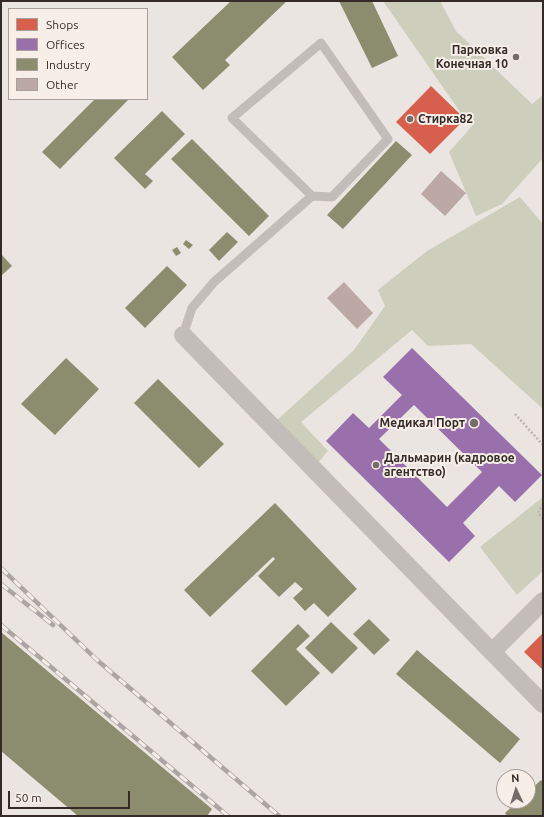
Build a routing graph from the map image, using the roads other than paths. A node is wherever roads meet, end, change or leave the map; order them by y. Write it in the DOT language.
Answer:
graph roads {
  1 [pos="312,196"];
  2 [pos="183,335"];
  3 [pos="543,601"];
  4 [pos="492,652"];
  5 [pos="543,704"];
  1 -- 1 [label="lane"];
  1 -- 2 [label="lane"];
  2 -- 4 [label="street"];
  3 -- 4 [label="street"];
  4 -- 5 [label="street"];
}
